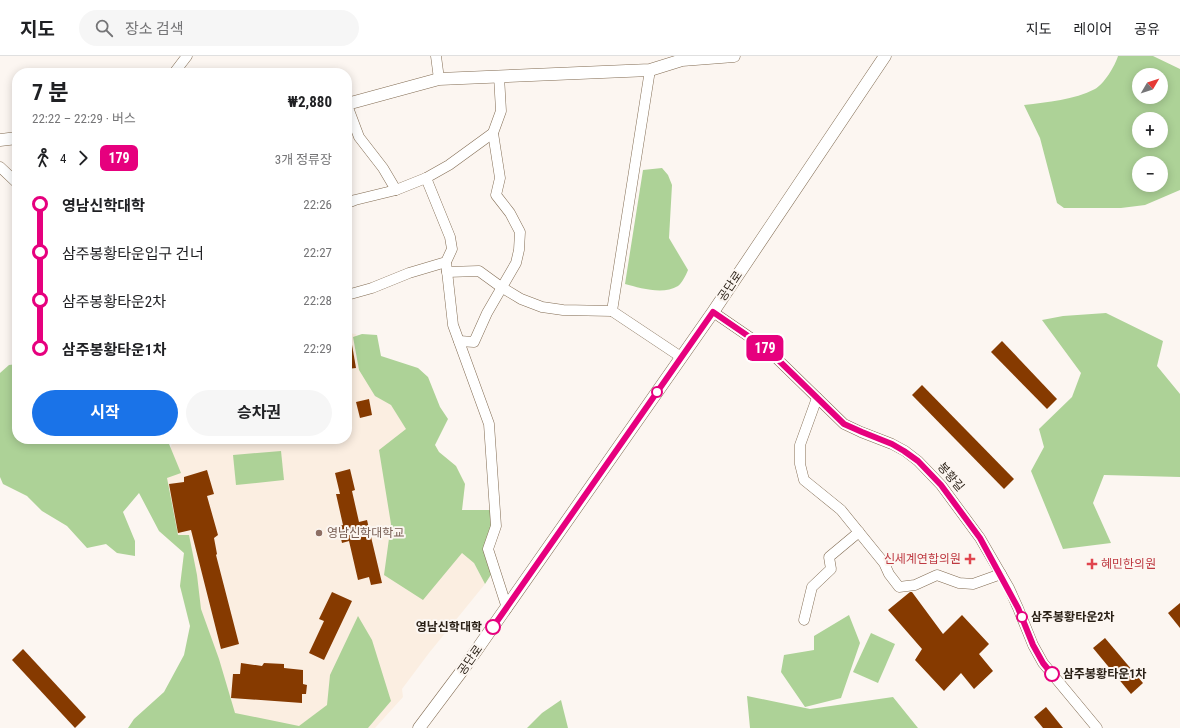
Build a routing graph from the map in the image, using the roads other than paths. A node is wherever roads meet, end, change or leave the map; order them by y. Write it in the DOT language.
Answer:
graph roads {
  1 [pos="187,56"];
  2 [pos="436,56"];
  3 [pos="734,56"];
  4 [pos="885,56"];
  5 [pos="178,68"];
  6 [pos="650,70"];
  7 [pos="499,76"];
  8 [pos="439,79"];
  9 [pos="352,104"];
  10 [pos="352,118"];
  11 [pos="493,133"];
  12 [pos="12,139"];
  13 [pos="0,140"];
  14 [pos="0,167"];
  15 [pos="12,178"];
  16 [pos="426,178"];
  17 [pos="396,190"];
  18 [pos="352,201"];
  19 [pos="446,267"];
  20 [pos="501,287"];
  21 [pos="352,294"];
  22 [pos="612,311"];
  23 [pos="713,312"];
  24 [pos="459,341"];
  25 [pos="681,357"];
  26 [pos="817,398"];
  27 [pos="859,532"];
  28 [pos="1001,574"];
  29 [pos="507,608"];
  30 [pos="804,620"];
  31 [pos="420,728"];
  32 [pos="1097,728"];
  1 -- 5 [label="street"];
  2 -- 8 [label="street"];
  3 -- 6 [label="street"];
  4 -- 23 [label="street, 공단로"];
  6 -- 7 [label="street"];
  6 -- 22 [label="street"];
  7 -- 8 [label="street"];
  7 -- 11 [label="street"];
  8 -- 9 [label="street"];
  10 -- 17 [label="street"];
  11 -- 16 [label="street"];
  11 -- 20 [label="street"];
  12 -- 13 [label="street"];
  14 -- 15 [label="street"];
  16 -- 17 [label="street"];
  16 -- 19 [label="street"];
  17 -- 18 [label="street"];
  19 -- 20 [label="street"];
  19 -- 21 [label="street"];
  19 -- 24 [label="street"];
  20 -- 22 [label="street"];
  20 -- 24 [label="street"];
  22 -- 25 [label="street"];
  23 -- 25 [label="street, 공단로"];
  23 -- 26 [label="street, 봉황길"];
  24 -- 29 [label="street"];
  25 -- 29 [label="street, 공단로"];
  26 -- 27 [label="street"];
  26 -- 28 [label="street, 봉황길"];
  27 -- 28 [label="street"];
  27 -- 30 [label="street"];
  28 -- 32 [label="street, 봉황길"];
  29 -- 31 [label="street, 공단로"];
}
